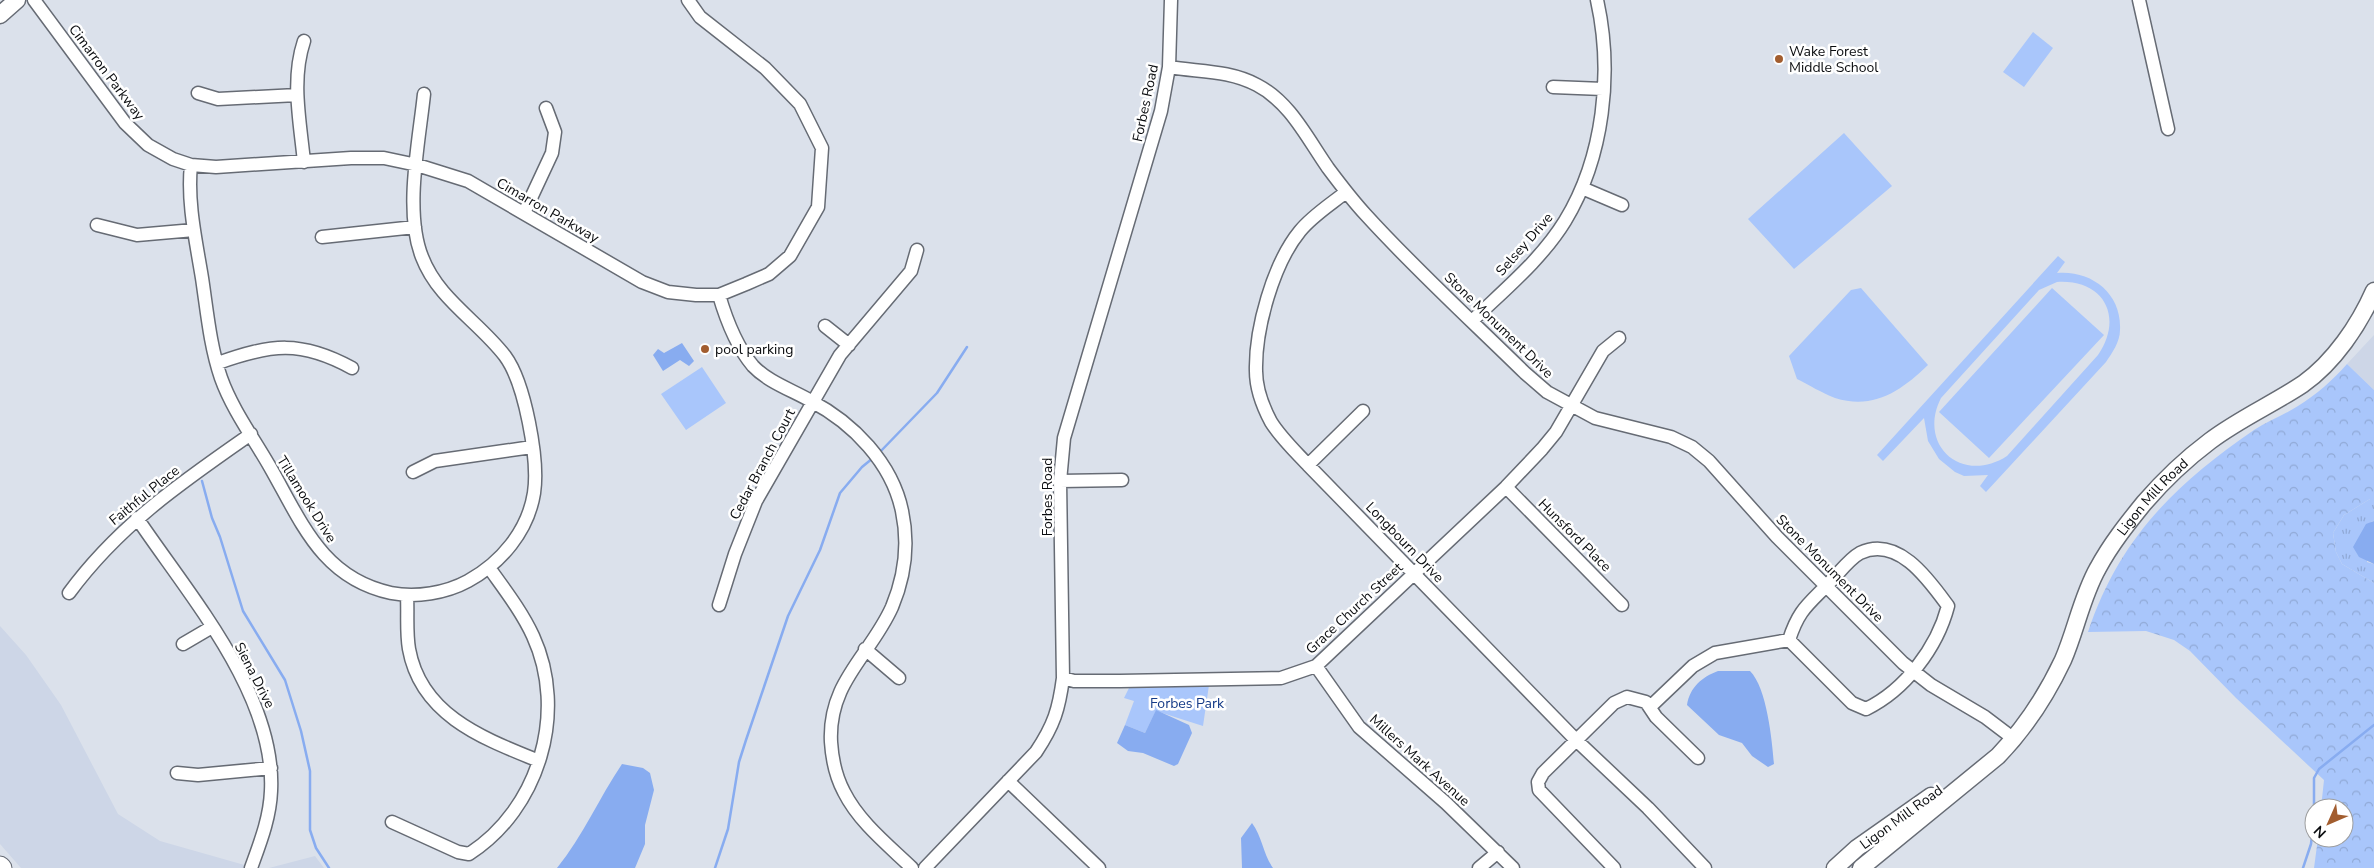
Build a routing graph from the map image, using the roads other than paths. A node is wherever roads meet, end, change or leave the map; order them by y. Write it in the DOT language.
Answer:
graph roads {
  1 [pos="17,0"];
  2 [pos="34,0"];
  3 [pos="688,0"];
  4 [pos="1171,0"];
  5 [pos="1597,0"];
  6 [pos="2139,0"];
  7 [pos="0,16"];
  8 [pos="304,40"];
  9 [pos="1169,67"];
  10 [pos="1554,88"];
  11 [pos="1603,89"];
  12 [pos="198,93"];
  13 [pos="424,94"];
  14 [pos="297,95"];
  15 [pos="546,108"];
  16 [pos="2168,129"];
  17 [pos="304,162"];
  18 [pos="191,165"];
  19 [pos="417,165"];
  20 [pos="1582,188"];
  21 [pos="1346,192"];
  22 [pos="1622,205"];
  23 [pos="524,212"];
  24 [pos="98,225"];
  25 [pos="415,227"];
  26 [pos="194,230"];
  27 [pos="322,237"];
  28 [pos="917,250"];
  29 [pos="2374,292"];
  30 [pos="719,295"];
  31 [pos="1472,321"];
  32 [pos="825,326"];
  33 [pos="1619,338"];
  34 [pos="849,344"];
  35 [pos="218,363"];
  36 [pos="352,368"];
  37 [pos="812,402"];
  38 [pos="1572,407"];
  39 [pos="1363,411"];
  40 [pos="251,434"];
  41 [pos="532,447"];
  42 [pos="1308,465"];
  43 [pos="412,472"];
  44 [pos="1122,480"];
  45 [pos="1060,481"];
  46 [pos="1506,487"];
  47 [pos="137,518"];
  48 [pos="490,568"];
  49 [pos="1414,573"];
  50 [pos="1826,586"];
  51 [pos="68,593"];
  52 [pos="407,596"];
  53 [pos="719,605"];
  54 [pos="1622,605"];
  55 [pos="212,627"];
  56 [pos="1789,640"];
  57 [pos="183,644"];
  58 [pos="866,649"];
  59 [pos="1316,666"];
  60 [pos="1913,670"];
  61 [pos="899,678"];
  62 [pos="1063,678"];
  63 [pos="1650,707"];
  64 [pos="1575,739"];
  65 [pos="2014,739"];
  66 [pos="1998,756"];
  67 [pos="1698,758"];
  68 [pos="538,761"];
  69 [pos="271,768"];
  70 [pos="177,773"];
  71 [pos="1008,781"];
  72 [pos="392,822"];
  73 [pos="1498,852"];
  74 [pos="251,868"];
  75 [pos="912,868"];
  76 [pos="925,868"];
  77 [pos="1099,868"];
  78 [pos="1479,868"];
  79 [pos="1513,868"];
  80 [pos="1614,868"];
  81 [pos="1705,868"];
  82 [pos="1835,868"];
  83 [pos="1861,868"];
  1 -- 7 [label="main road"];
  2 -- 18 [label="street, Cimarron Parkway"];
  3 -- 30 [label="street, Cimarron Parkway"];
  4 -- 9 [label="street, Forbes Road"];
  5 -- 11 [label="street, Selsey Drive"];
  6 -- 16 [label="street"];
  8 -- 14 [label="street"];
  9 -- 21 [label="street, Stone Monument Drive"];
  9 -- 45 [label="street, Forbes Road"];
  10 -- 11 [label="street"];
  11 -- 20 [label="street, Selsey Drive"];
  12 -- 14 [label="street"];
  13 -- 19 [label="street, Tillamook Drive"];
  14 -- 17 [label="street"];
  15 -- 23 [label="street"];
  17 -- 18 [label="street, Cimarron Parkway"];
  17 -- 19 [label="street, Cimarron Parkway"];
  18 -- 26 [label="street, Tillamook Drive"];
  19 -- 23 [label="street, Cimarron Parkway"];
  19 -- 25 [label="street, Tillamook Drive"];
  20 -- 22 [label="street"];
  20 -- 31 [label="street, Selsey Drive"];
  21 -- 31 [label="street, Stone Monument Drive"];
  21 -- 42 [label="street, Longbourn Drive"];
  23 -- 30 [label="street, Cimarron Parkway"];
  24 -- 26 [label="street"];
  25 -- 27 [label="street"];
  25 -- 41 [label="street, Tillamook Drive"];
  26 -- 35 [label="street, Tillamook Drive"];
  28 -- 34 [label="street, Cedar Branch Court"];
  29 -- 65 [label="main road, Ligon Mill Road"];
  30 -- 37 [label="street"];
  31 -- 38 [label="street, Stone Monument Drive"];
  32 -- 34 [label="street"];
  33 -- 38 [label="street, Grace Church Street"];
  34 -- 37 [label="street, Cedar Branch Court"];
  35 -- 36 [label="street"];
  35 -- 40 [label="street, Tillamook Drive"];
  37 -- 53 [label="street, Cedar Branch Court"];
  37 -- 58 [label="street"];
  38 -- 46 [label="street, Grace Church Street"];
  38 -- 50 [label="street, Stone Monument Drive"];
  39 -- 42 [label="street"];
  40 -- 47 [label="street, Faithful Place"];
  40 -- 52 [label="street, Tillamook Drive"];
  41 -- 43 [label="street"];
  41 -- 48 [label="street, Tillamook Drive"];
  42 -- 49 [label="street, Longbourn Drive"];
  44 -- 45 [label="street"];
  45 -- 62 [label="street, Forbes Road"];
  46 -- 49 [label="street, Grace Church Street"];
  46 -- 54 [label="street, Hunsford Place"];
  47 -- 51 [label="street, Faithful Place"];
  47 -- 55 [label="street, Siena Drive"];
  48 -- 52 [label="street, Tillamook Drive"];
  48 -- 68 [label="street"];
  49 -- 59 [label="street, Grace Church Street"];
  49 -- 64 [label="street, Longbourn Drive"];
  50 -- 56 [label="street"];
  50 -- 60 [label="street, Stone Monument Drive"];
  50 -- 60 [label="street"];
  52 -- 68 [label="street"];
  55 -- 57 [label="street"];
  55 -- 69 [label="street, Siena Drive"];
  56 -- 60 [label="street"];
  56 -- 63 [label="street"];
  58 -- 61 [label="street"];
  58 -- 75 [label="street"];
  59 -- 62 [label="street, Grace Church Street"];
  59 -- 73 [label="street, Millers Mark Avenue"];
  60 -- 65 [label="street, Stone Monument Drive"];
  62 -- 71 [label="street, Forbes Road"];
  63 -- 64 [label="street"];
  63 -- 67 [label="street"];
  64 -- 80 [label="street"];
  64 -- 81 [label="street, Longbourn Drive"];
  65 -- 66 [label="main road, Ligon Mill Road"];
  66 -- 82 [label="main road, Ligon Mill Road"];
  66 -- 83 [label="main road, Ligon Mill Road"];
  68 -- 72 [label="street"];
  69 -- 70 [label="street"];
  69 -- 74 [label="street, Siena Drive"];
  71 -- 76 [label="street, Forbes Road"];
  71 -- 77 [label="street"];
  73 -- 78 [label="street"];
  73 -- 79 [label="street, Millers Mark Avenue"];
}
